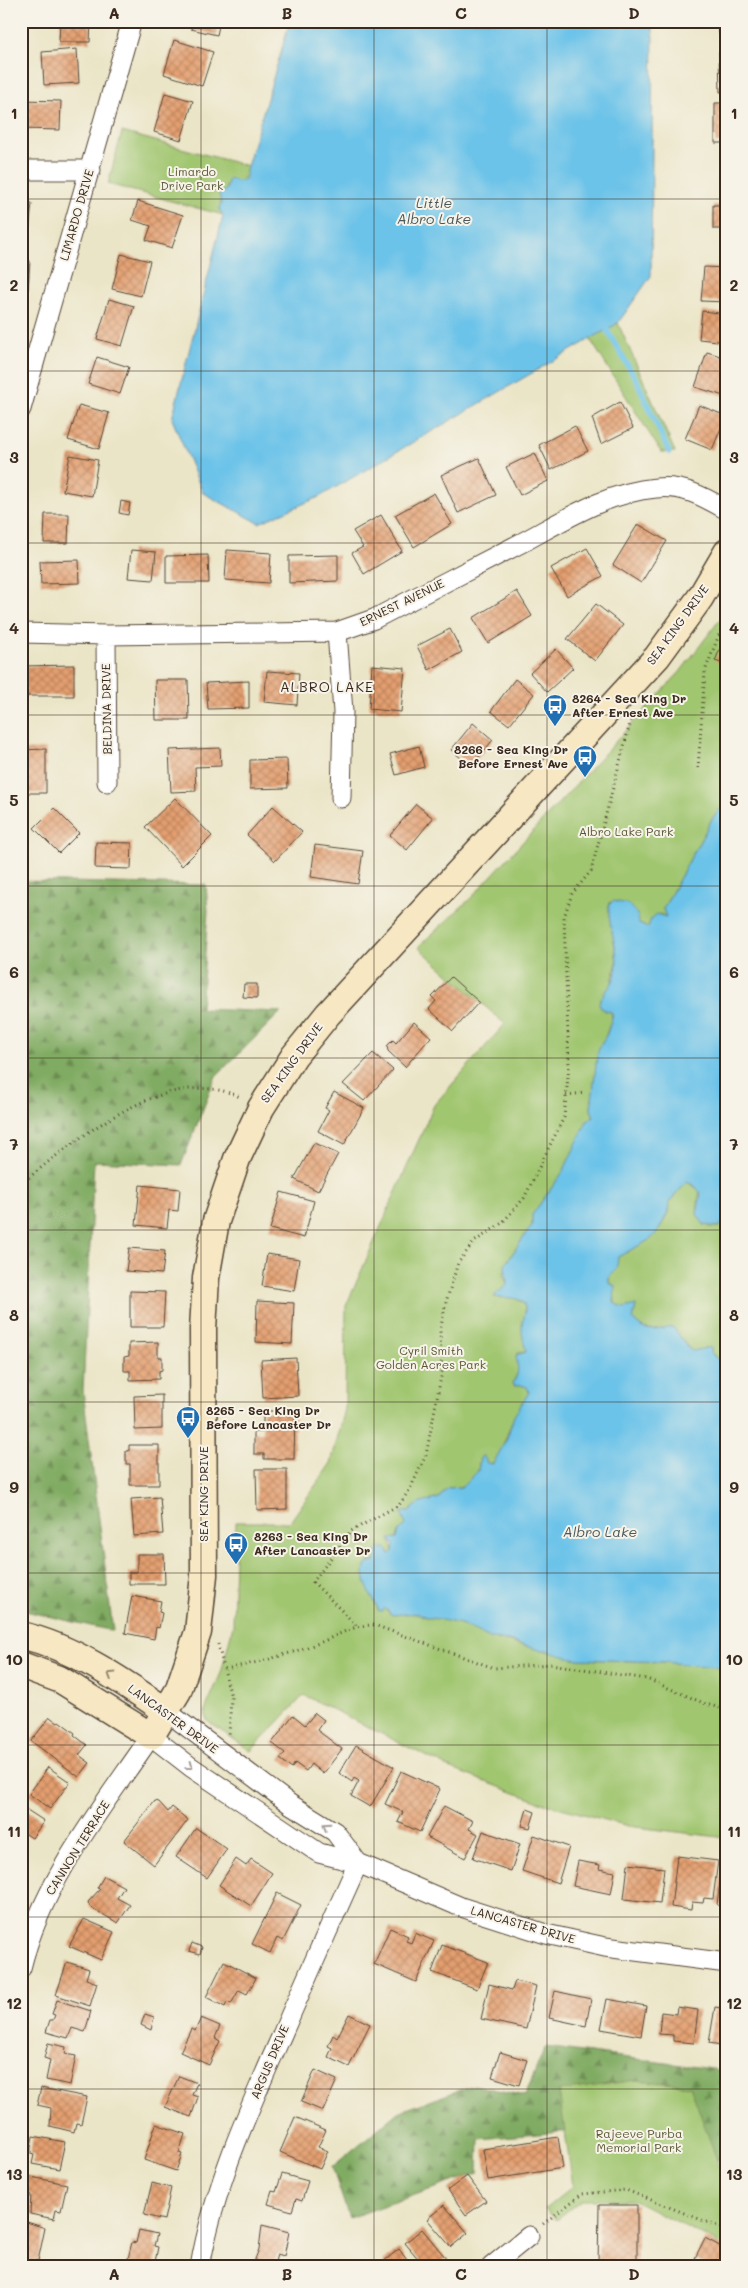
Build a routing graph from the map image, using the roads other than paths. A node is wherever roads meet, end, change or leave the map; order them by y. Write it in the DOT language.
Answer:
graph roads {
  1 [pos="132,21"];
  2 [pos="21,170"];
  3 [pos="91,170"];
  4 [pos="22,403"];
  5 [pos="727,510"];
  6 [pos="727,552"];
  7 [pos="337,632"];
  8 [pos="21,633"];
  9 [pos="106,635"];
  10 [pos="107,782"];
  11 [pos="341,798"];
  12 [pos="21,1635"];
  13 [pos="21,1665"];
  14 [pos="166,1712"];
  15 [pos="152,1736"];
  16 [pos="290,1804"];
  17 [pos="276,1826"];
  18 [pos="358,1863"];
  19 [pos="727,1963"];
  20 [pos="21,1968"];
  21 [pos="529,2236"];
  22 [pos="200,2267"];
  23 [pos="491,2267"];
  1 -- 3 [label="street, LIMARDO DRIVE"];
  2 -- 3 [label="street"];
  3 -- 4 [label="street, LIMARDO DRIVE"];
  5 -- 7 [label="street, ERNEST AVENUE"];
  6 -- 14 [label="street, SEA KING DRIVE"];
  7 -- 9 [label="street, ERNEST AVENUE"];
  7 -- 11 [label="street"];
  8 -- 9 [label="street, ERNEST AVENUE"];
  9 -- 10 [label="street, BELDINA DRIVE"];
  14 -- 12 [label="street, LANCASTER DRIVE, one-way"];
  13 -- 15 [label="street, LANCASTER DRIVE"];
  14 -- 15 [label="street, SEA KING DRIVE"];
  14 -- 16 [label="street, LANCASTER DRIVE"];
  15 -- 17 [label="street, LANCASTER DRIVE, one-way"];
  15 -- 20 [label="street, CANNON TERRACE"];
  16 -- 17 [label="street"];
  18 -- 16 [label="street, LANCASTER DRIVE, one-way"];
  17 -- 18 [label="street, LANCASTER DRIVE"];
  18 -- 19 [label="street, LANCASTER DRIVE"];
  18 -- 22 [label="street, ARGUS DRIVE"];
  21 -- 23 [label="street"];
}
